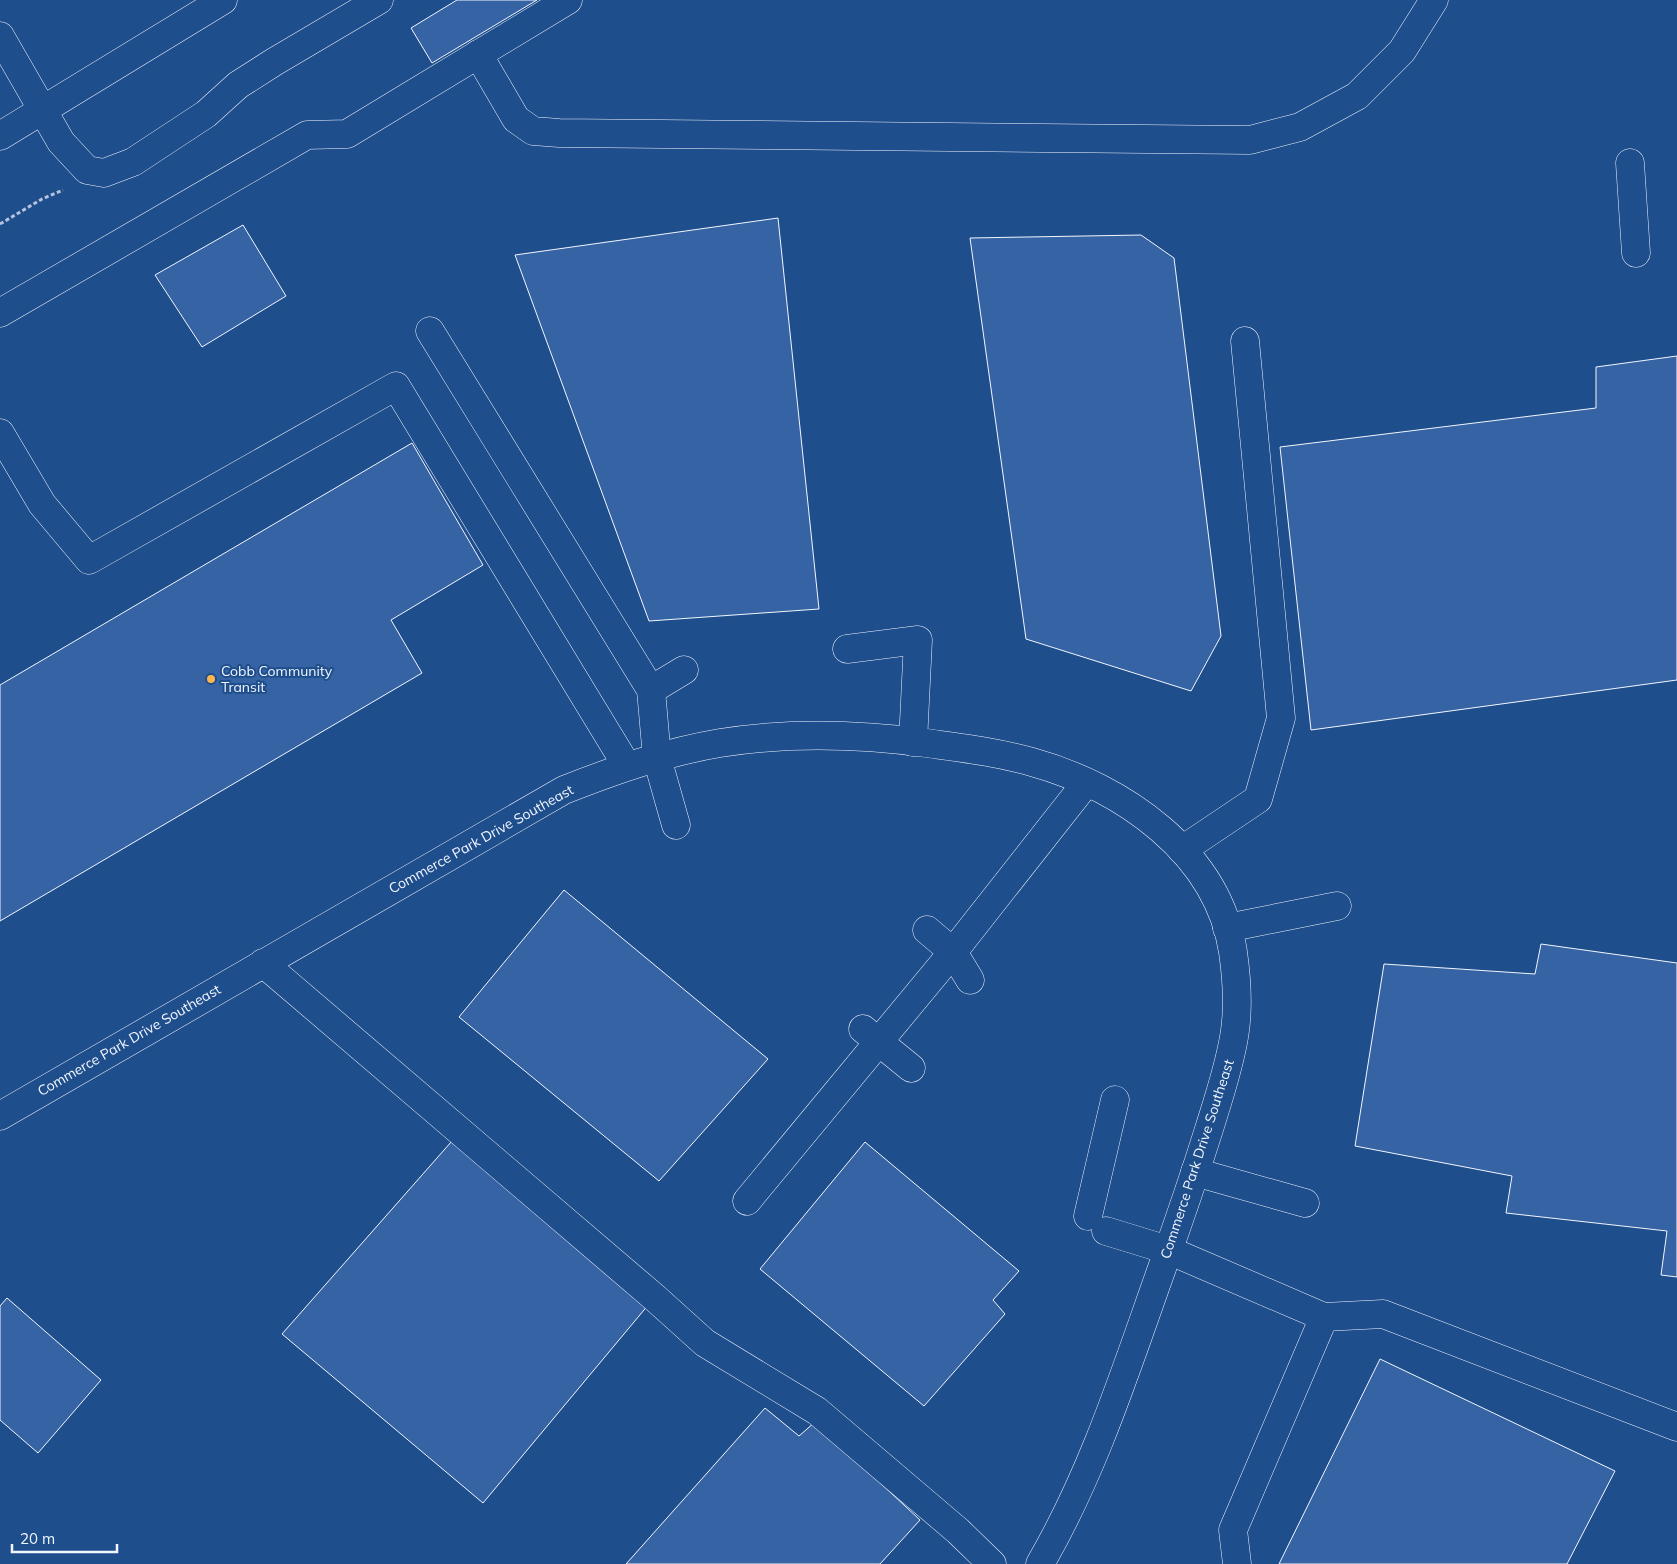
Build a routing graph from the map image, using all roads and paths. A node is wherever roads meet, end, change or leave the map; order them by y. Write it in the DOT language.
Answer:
graph roads {
  1 [pos="223,0"];
  2 [pos="379,0"];
  3 [pos="568,0"];
  4 [pos="1434,0"];
  5 [pos="0,36"];
  6 [pos="478,54"];
  7 [pos="44,110"];
  8 [pos="0,136"];
  9 [pos="1630,163"];
  10 [pos="1636,253"];
  11 [pos="0,313"];
  12 [pos="430,331"];
  13 [pos="1245,341"];
  14 [pos="0,433"];
  15 [pos="847,649"];
  16 [pos="684,670"];
  17 [pos="651,690"];
  18 [pos="913,742"];
  19 [pos="657,758"];
  20 [pos="627,766"];
  21 [pos="1086,783"];
  22 [pos="676,825"];
  23 [pos="1182,850"];
  24 [pos="1337,906"];
  25 [pos="1227,928"];
  26 [pos="927,930"];
  27 [pos="952,952"];
  28 [pos="263,963"];
  29 [pos="970,980"];
  30 [pos="871,1035"];
  31 [pos="911,1068"];
  32 [pos="1115,1100"];
  33 [pos="0,1116"];
  34 [pos="1195,1172"];
  35 [pos="747,1201"];
  36 [pos="1305,1204"];
  37 [pos="1168,1250"];
  38 [pos="1324,1317"];
  39 [pos="1677,1427"];
  40 [pos="992,1564"];
  41 [pos="1040,1564"];
  42 [pos="1237,1564"];
  1 -- 7 [label="main road"];
  2 -- 7 [label="main road"];
  3 -- 6 [label="main road"];
  4 -- 6 [label="main road"];
  5 -- 7 [label="main road"];
  6 -- 11 [label="main road"];
  7 -- 8 [label="main road"];
  9 -- 10 [label="main road"];
  12 -- 17 [label="main road"];
  13 -- 23 [label="main road"];
  14 -- 20 [label="main road"];
  15 -- 18 [label="main road"];
  16 -- 17 [label="main road"];
  17 -- 19 [label="main road"];
  18 -- 19 [label="main road, Commerce Park Drive Southeast"];
  18 -- 21 [label="main road, Commerce Park Drive Southeast"];
  19 -- 20 [label="main road, Commerce Park Drive Southeast"];
  19 -- 22 [label="main road"];
  20 -- 28 [label="main road, Commerce Park Drive Southeast"];
  21 -- 23 [label="main road, Commerce Park Drive Southeast"];
  21 -- 27 [label="main road"];
  23 -- 25 [label="main road, Commerce Park Drive Southeast"];
  24 -- 25 [label="main road"];
  25 -- 34 [label="main road, Commerce Park Drive Southeast"];
  26 -- 27 [label="main road"];
  27 -- 29 [label="main road"];
  27 -- 30 [label="main road"];
  28 -- 33 [label="main road, Commerce Park Drive Southeast"];
  28 -- 40 [label="main road"];
  30 -- 31 [label="main road"];
  30 -- 35 [label="main road"];
  32 -- 37 [label="main road"];
  34 -- 36 [label="main road"];
  34 -- 37 [label="main road, Commerce Park Drive Southeast"];
  37 -- 38 [label="main road"];
  37 -- 41 [label="main road, Commerce Park Drive Southeast"];
  38 -- 39 [label="main road"];
  38 -- 42 [label="main road"];
}
